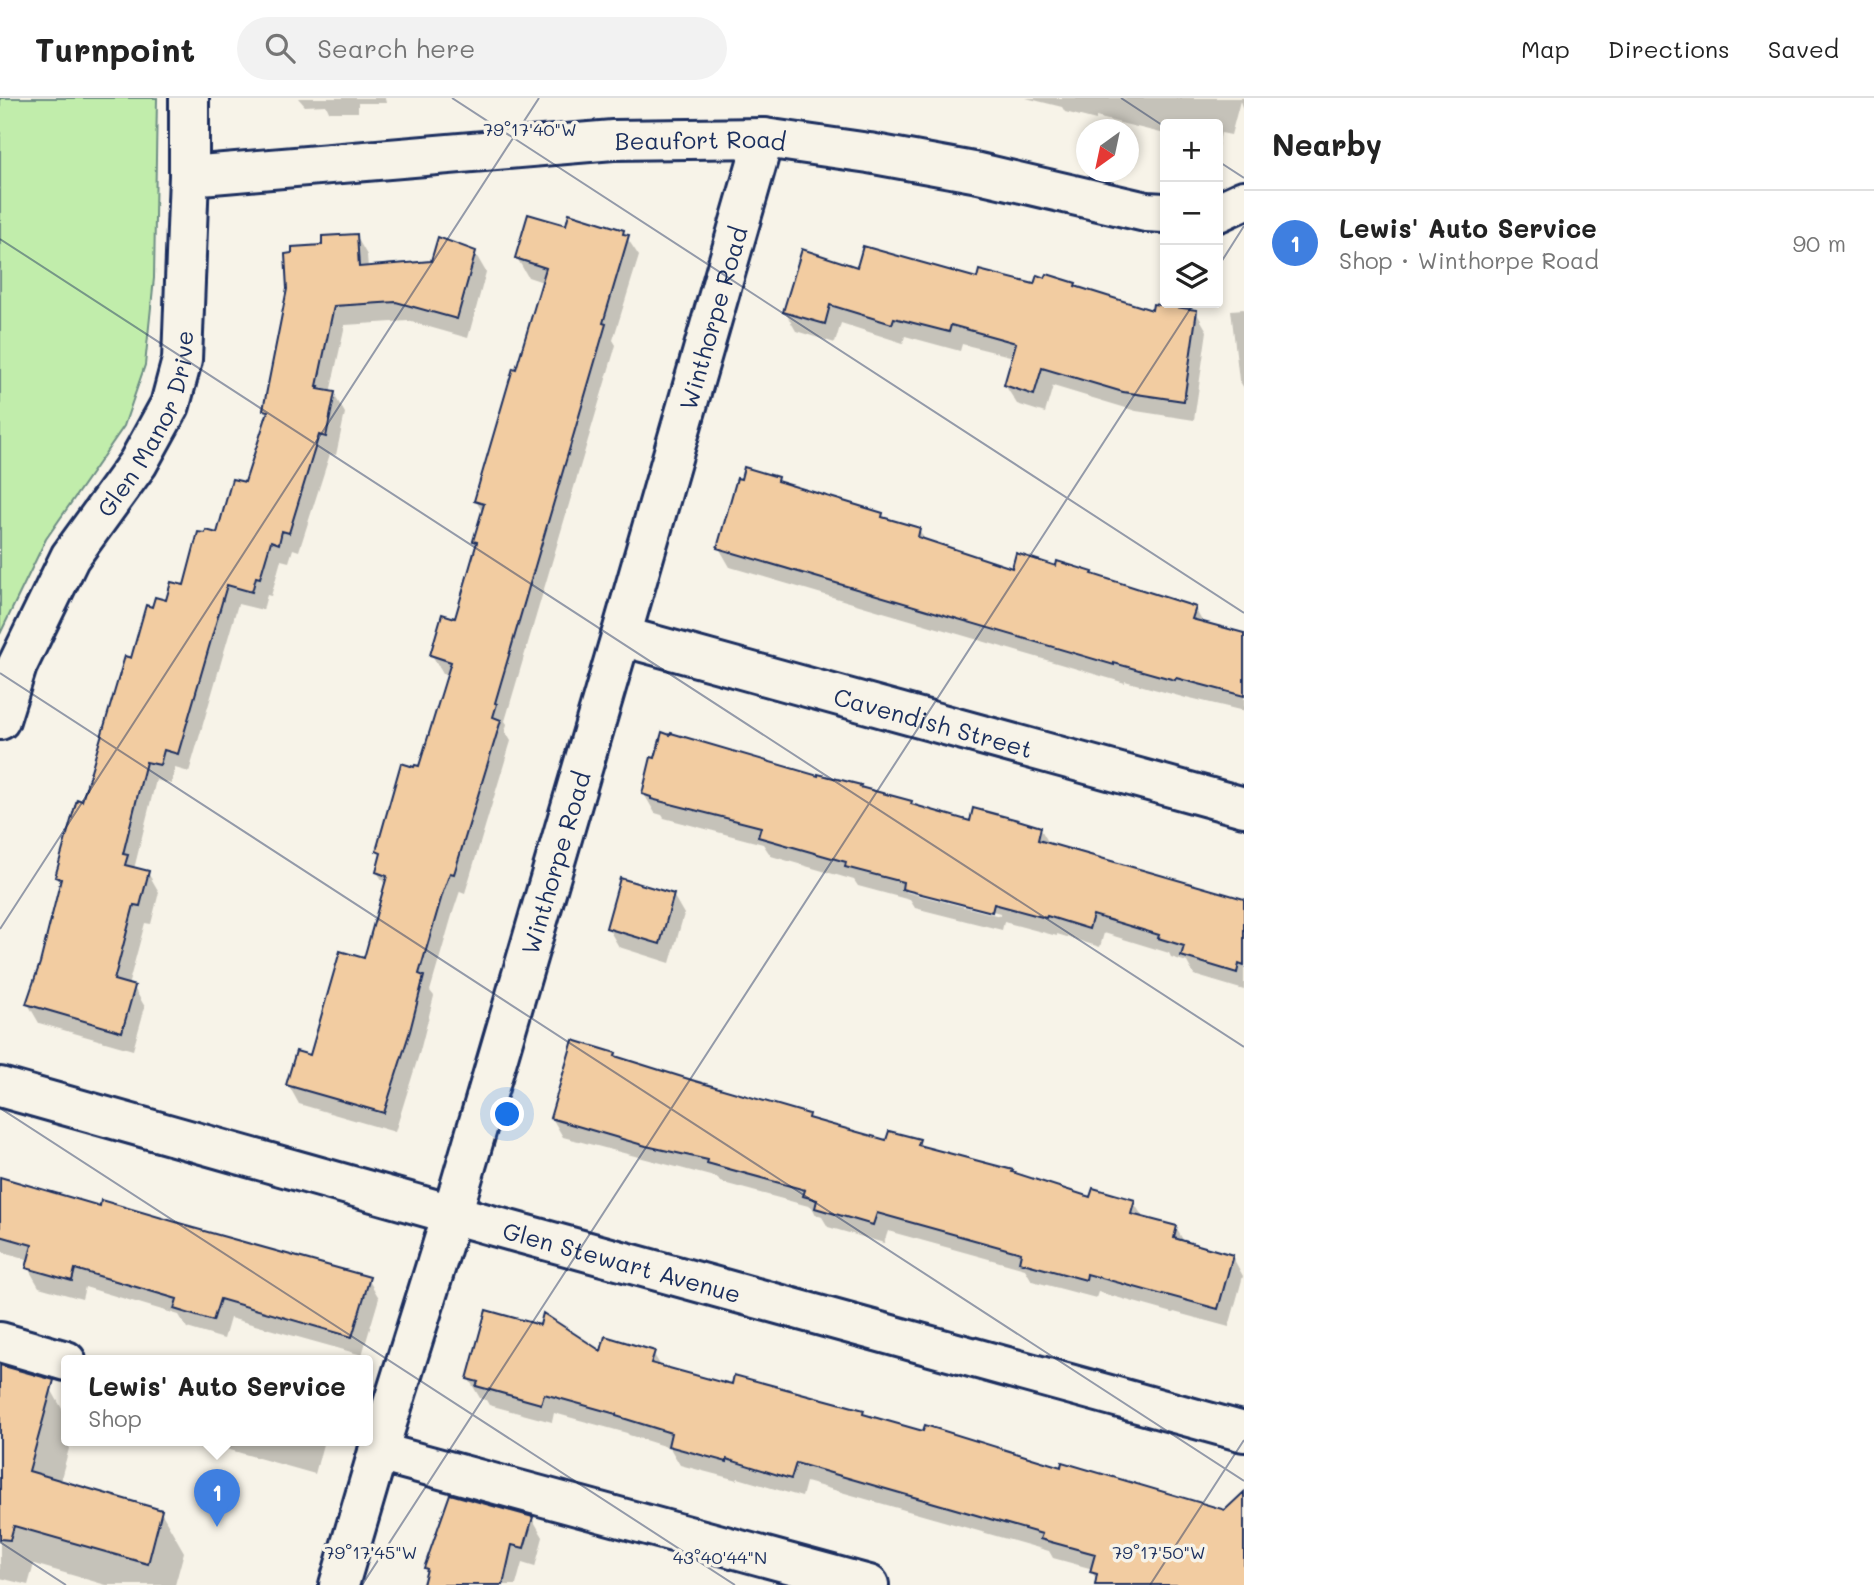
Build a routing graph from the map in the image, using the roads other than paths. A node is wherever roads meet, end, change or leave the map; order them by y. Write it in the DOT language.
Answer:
graph roads {
  1 [pos="189,98"];
  2 [pos="764,138"];
  3 [pos="189,176"];
  4 [pos="1244,200"];
  5 [pos="1223,210"];
  6 [pos="1160,213"];
  7 [pos="621,636"];
  8 [pos="0,720"];
  9 [pos="1244,807"];
  10 [pos="0,1087"];
  11 [pos="452,1214"];
  12 [pos="0,1342"];
  13 [pos="61,1360"];
  14 [pos="1244,1432"];
  15 [pos="378,1452"];
  16 [pos="339,1585"];
  17 [pos="869,1585"];
  1 -- 3 [label="street, Glen Manor Drive"];
  2 -- 3 [label="street, Beaufort Road"];
  2 -- 6 [label="street, Beaufort Road"];
  2 -- 7 [label="street, Winthorpe Road"];
  3 -- 8 [label="street, Glen Manor Drive"];
  4 -- 5 [label="street"];
  7 -- 9 [label="street, Cavendish Street"];
  7 -- 11 [label="street, Winthorpe Road"];
  10 -- 11 [label="street, Glen Stewart Avenue"];
  11 -- 14 [label="street, Glen Stewart Avenue"];
  11 -- 15 [label="street, Winthorpe Road"];
  12 -- 13 [label="street"];
  15 -- 16 [label="street, Winthorpe Road"];
  15 -- 17 [label="street"];
}
